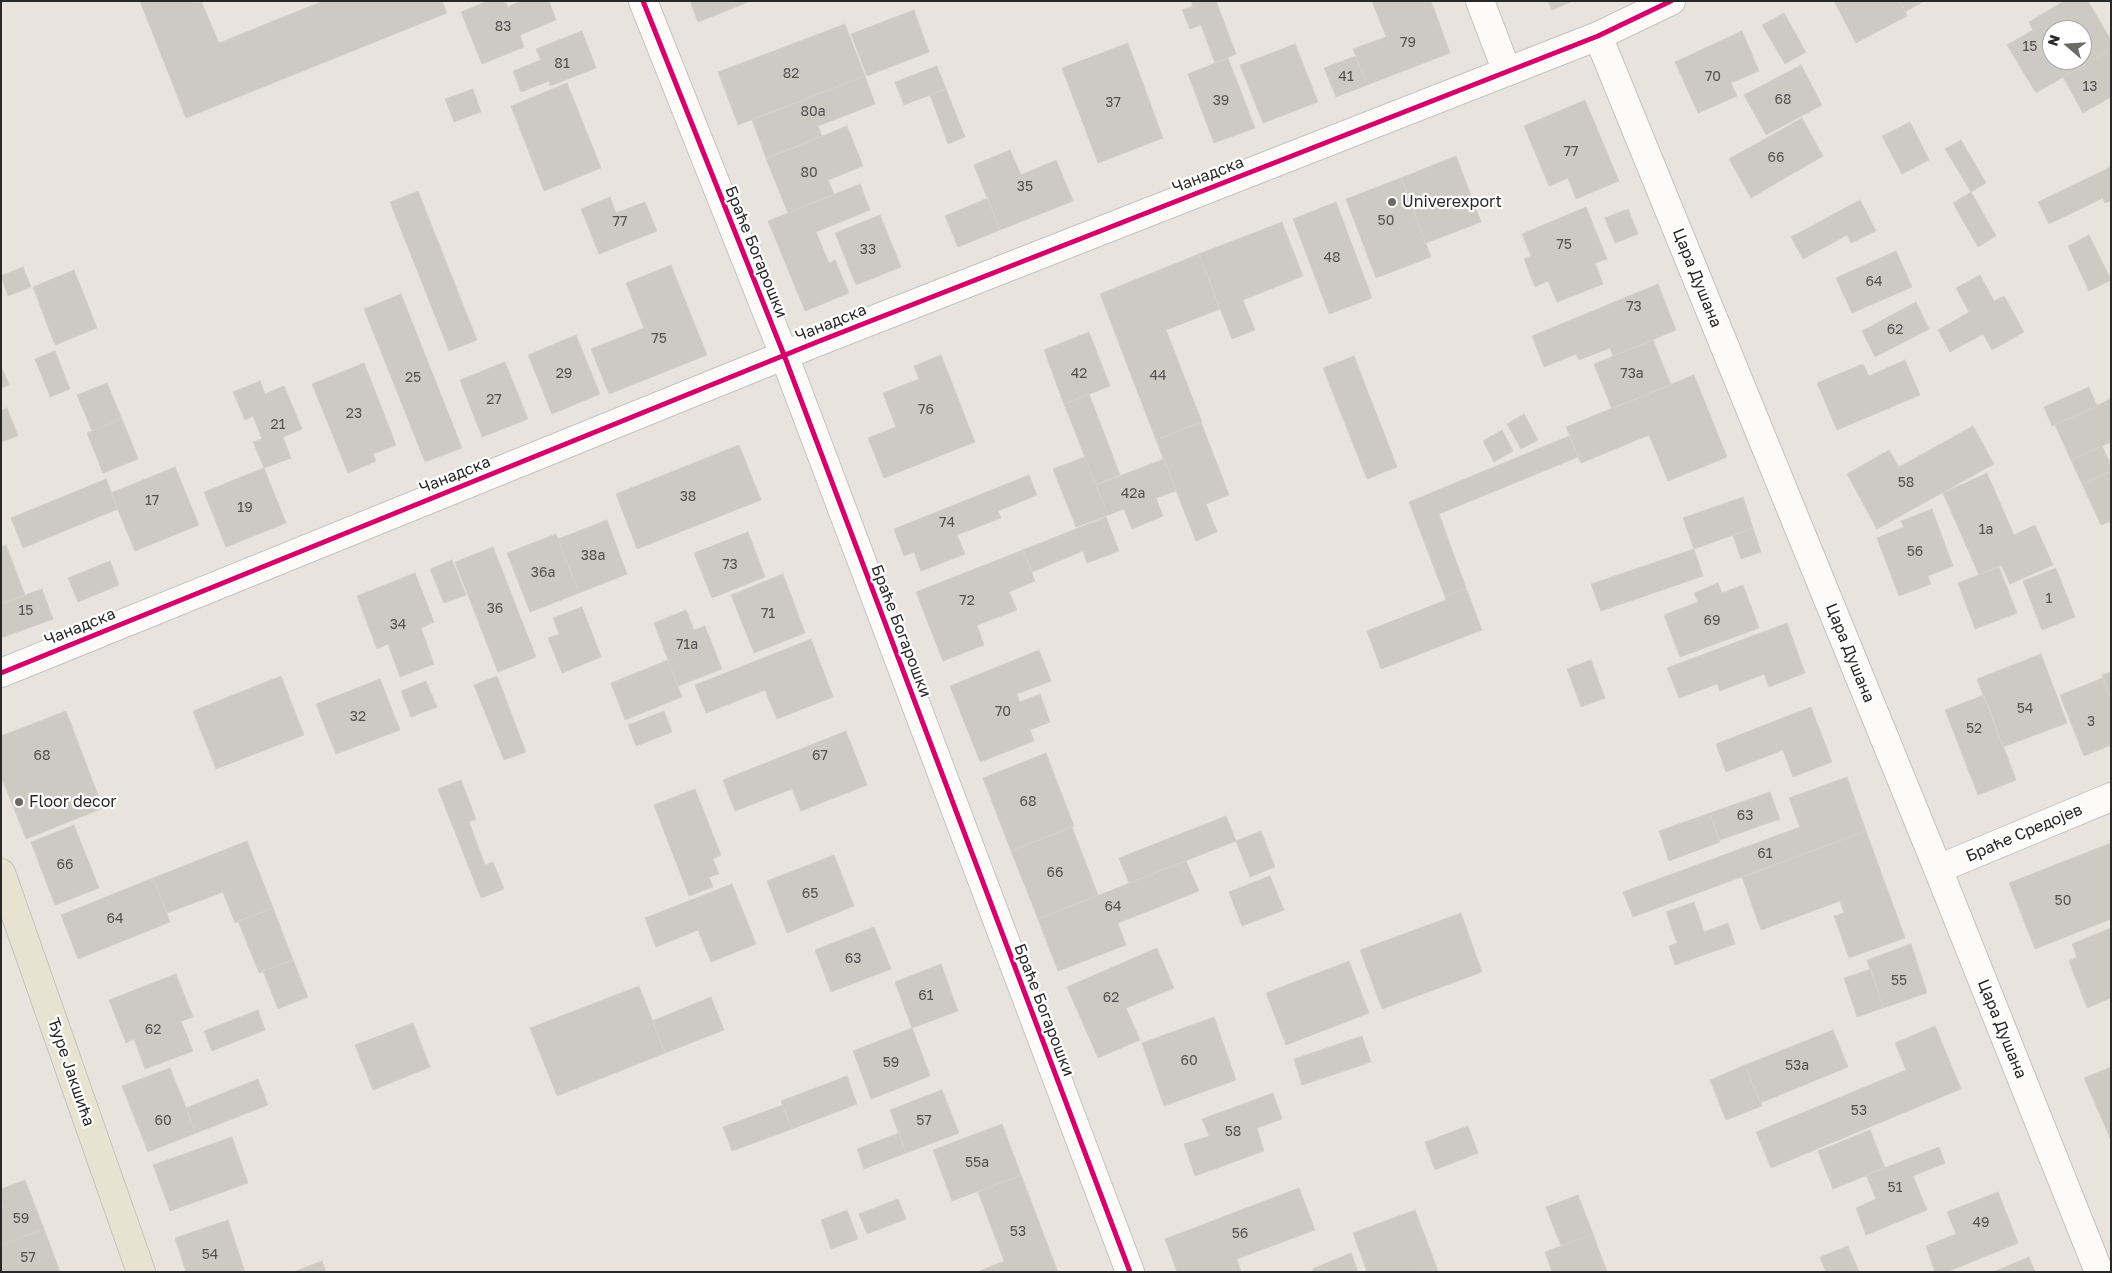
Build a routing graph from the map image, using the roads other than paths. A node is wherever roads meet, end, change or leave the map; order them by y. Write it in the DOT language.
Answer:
graph roads {
  1 [pos="643,1"];
  2 [pos="1480,1"];
  3 [pos="1671,1"];
  4 [pos="1598,36"];
  5 [pos="1507,72"];
  6 [pos="784,355"];
  7 [pos="1,673"];
  8 [pos="2111,797"];
  9 [pos="1938,868"];
  10 [pos="1,873"];
  11 [pos="141,1272"];
  12 [pos="1130,1272"];
  13 [pos="2099,1272"];
  1 -- 6 [label="street, Браће Богарошки"];
  2 -- 5 [label="street"];
  3 -- 4 [label="street, Чанадска"];
  4 -- 5 [label="street, Чанадска"];
  4 -- 9 [label="street, Цара Душана"];
  5 -- 6 [label="street, Чанадска"];
  6 -- 7 [label="street, Чанадска"];
  6 -- 12 [label="street, Браће Богарошки"];
  8 -- 9 [label="street, Браће Средојев"];
  9 -- 13 [label="street, Цара Душана"];
  10 -- 11 [label="main road, Ђуре Јакшића"];
}
